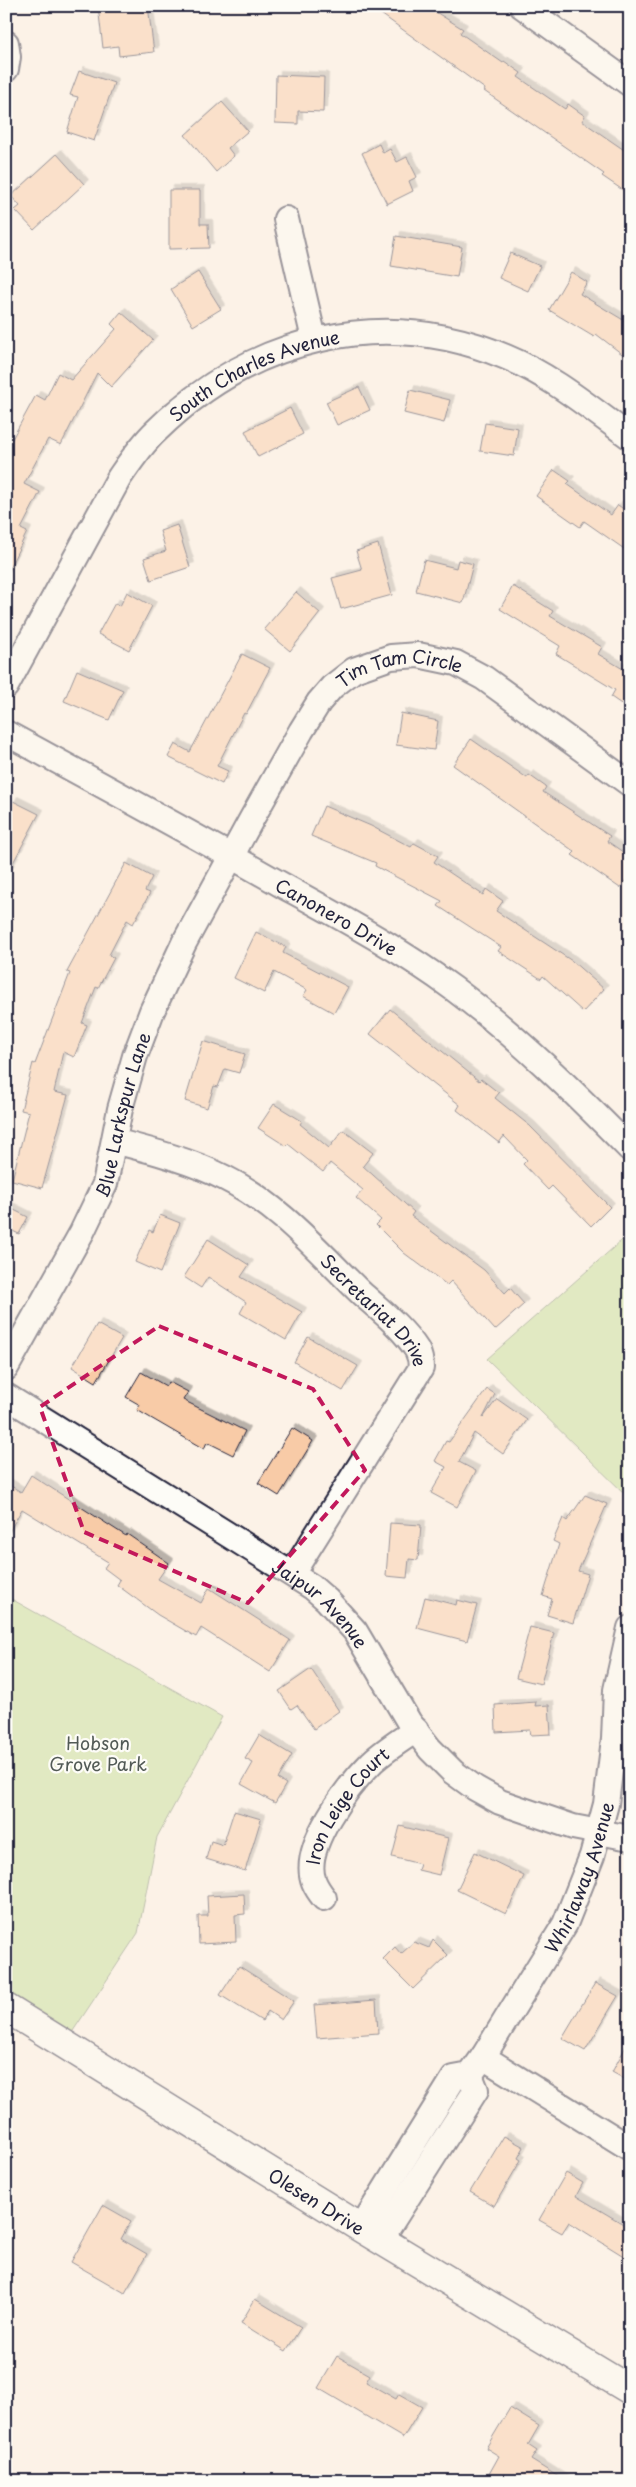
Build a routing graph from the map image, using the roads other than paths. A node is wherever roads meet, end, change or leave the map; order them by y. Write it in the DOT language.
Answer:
graph roads {
  1 [pos="535,10"];
  2 [pos="6,42"];
  3 [pos="6,69"];
  4 [pos="630,84"];
  5 [pos="286,219"];
  6 [pos="314,339"];
  7 [pos="630,437"];
  8 [pos="6,686"];
  9 [pos="6,734"];
  10 [pos="630,784"];
  11 [pos="232,857"];
  12 [pos="114,1141"];
  13 [pos="630,1149"];
  14 [pos="6,1368"];
  15 [pos="6,1396"];
  16 [pos="292,1574"];
  17 [pos="630,1628"];
  18 [pos="416,1730"];
  19 [pos="600,1832"];
  20 [pos="630,1838"];
  21 [pos="324,1898"];
  22 [pos="6,2008"];
  23 [pos="477,2066"];
  24 [pos="630,2148"];
  25 [pos="371,2233"];
  26 [pos="630,2390"];
  1 -- 4 [label="street"];
  2 -- 3 [label="street"];
  5 -- 6 [label="street"];
  6 -- 7 [label="street, South Charles Avenue"];
  6 -- 8 [label="street, South Charles Avenue"];
  9 -- 11 [label="street, Canonero Drive"];
  10 -- 11 [label="street, Tim Tam Circle"];
  11 -- 12 [label="street, Blue Larkspur Lane"];
  11 -- 13 [label="street, Canonero Drive"];
  12 -- 14 [label="street, Blue Larkspur Lane"];
  12 -- 16 [label="street, Secretariat Drive"];
  15 -- 16 [label="street, Jaipur Avenue"];
  16 -- 18 [label="street, Jaipur Avenue"];
  17 -- 19 [label="street, Whirlaway Avenue"];
  18 -- 19 [label="street, Jaipur Avenue"];
  18 -- 21 [label="street, Iron Leige Court"];
  19 -- 20 [label="street, Jaipur Avenue"];
  19 -- 23 [label="street, Whirlaway Avenue"];
  22 -- 25 [label="street, Olesen Drive"];
  23 -- 24 [label="street"];
  23 -- 25 [label="street"];
  25 -- 26 [label="street, Olesen Drive"];
}
